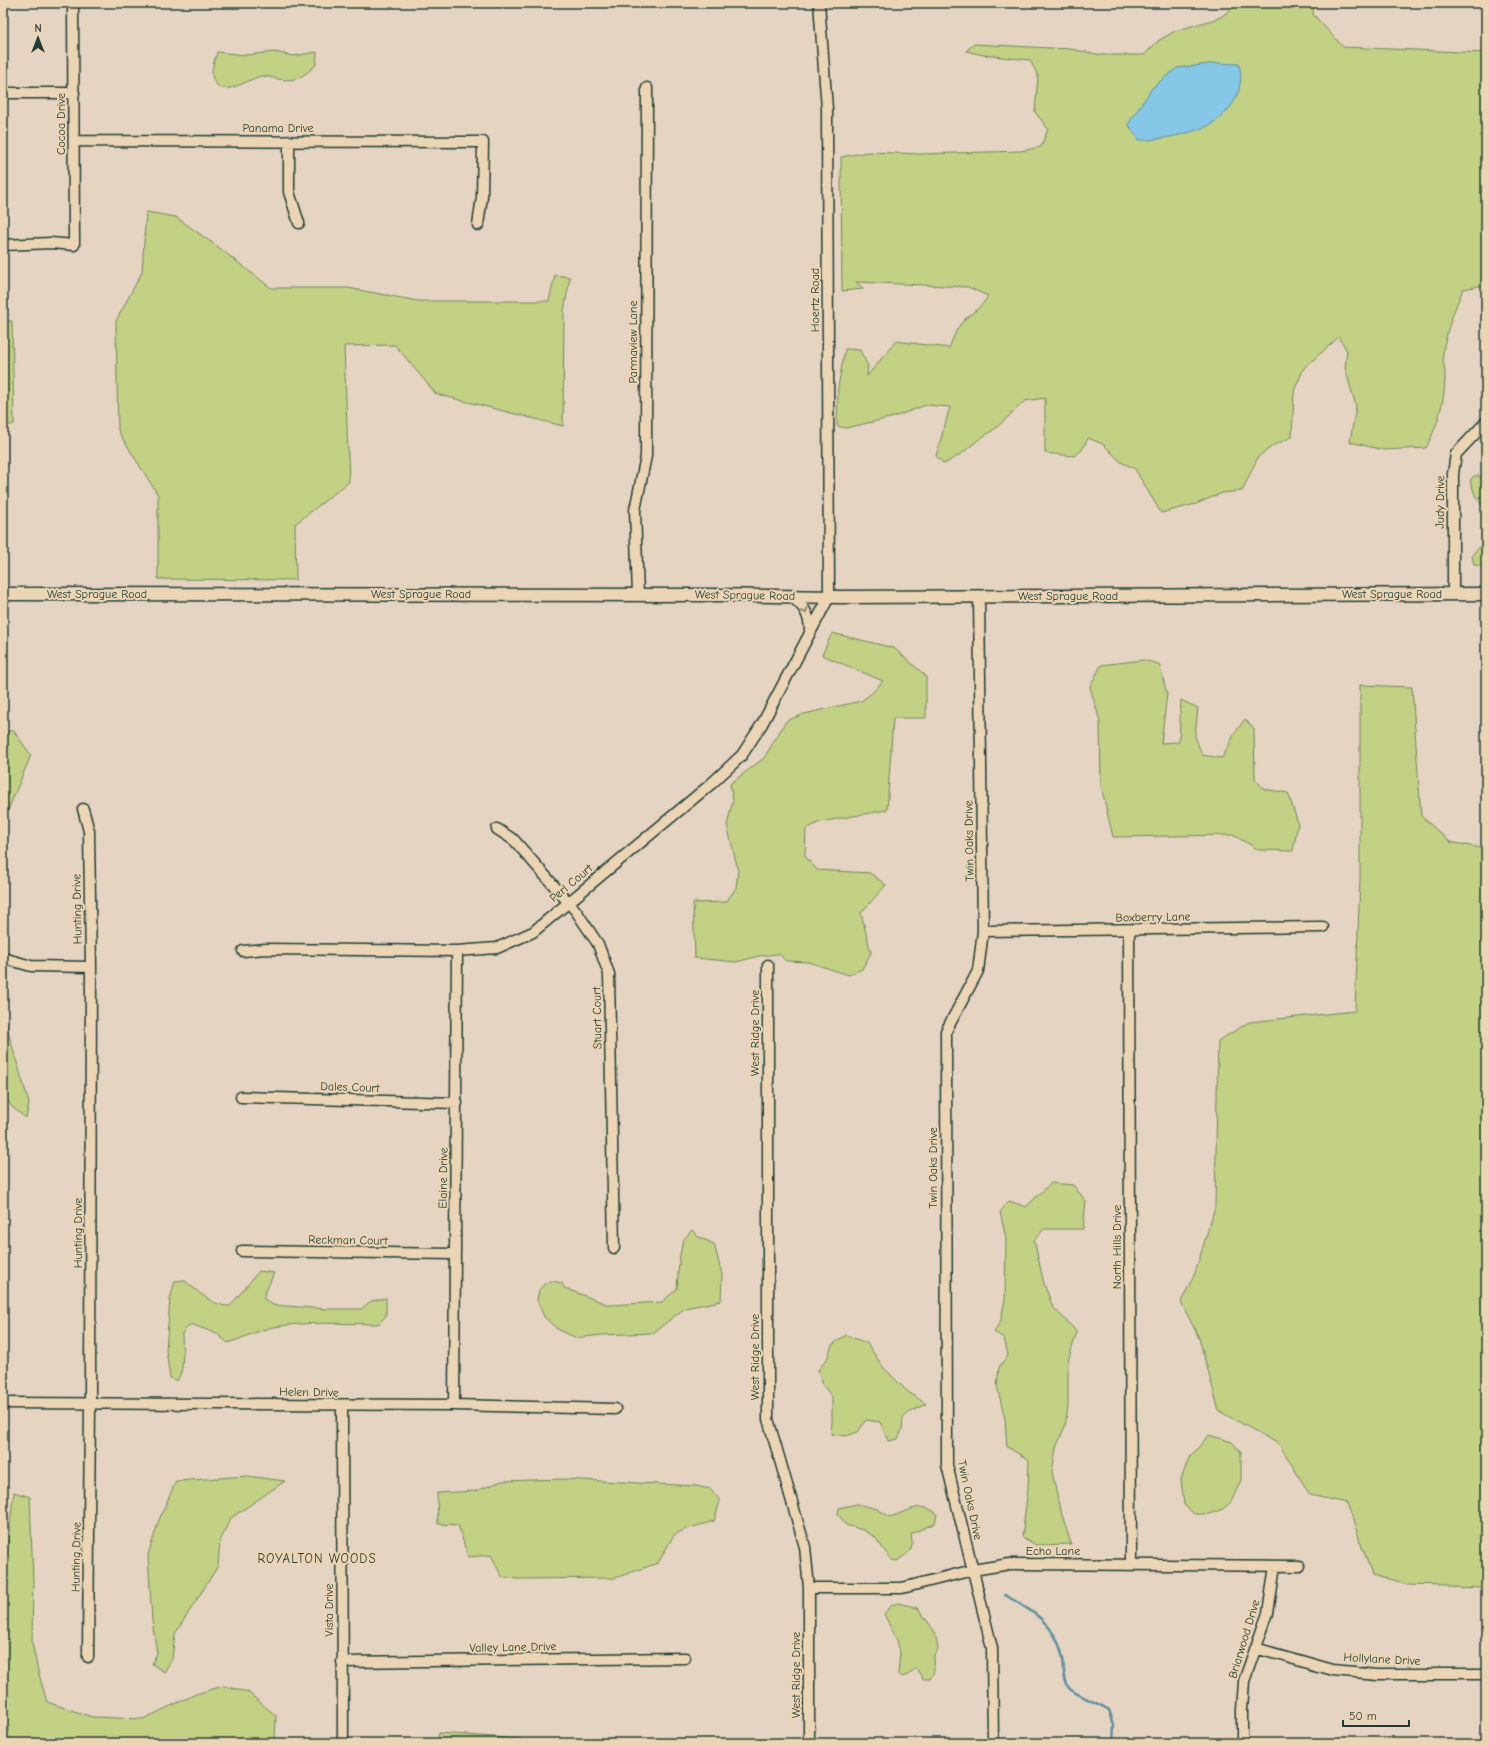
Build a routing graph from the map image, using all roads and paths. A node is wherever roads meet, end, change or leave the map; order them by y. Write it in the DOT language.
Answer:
graph roads {
  1 [pos="73,3"];
  2 [pos="819,3"];
  3 [pos="647,88"];
  4 [pos="74,92"];
  5 [pos="3,93"];
  6 [pos="74,141"];
  7 [pos="289,141"];
  8 [pos="299,223"];
  9 [pos="478,225"];
  10 [pos="3,245"];
  11 [pos="1486,422"];
  12 [pos="3,594"];
  13 [pos="1453,594"];
  14 [pos="1486,594"];
  15 [pos="638,595"];
  16 [pos="790,596"];
  17 [pos="978,596"];
  18 [pos="829,597"];
  19 [pos="810,632"];
  20 [pos="83,809"];
  21 [pos="497,829"];
  22 [pos="569,901"];
  23 [pos="1323,927"];
  24 [pos="1129,930"];
  25 [pos="983,931"];
  26 [pos="243,951"];
  27 [pos="457,951"];
  28 [pos="3,958"];
  29 [pos="768,965"];
  30 [pos="91,967"];
  31 [pos="241,1097"];
  32 [pos="457,1103"];
  33 [pos="614,1248"];
  34 [pos="242,1251"];
  35 [pos="454,1254"];
  36 [pos="3,1403"];
  37 [pos="90,1403"];
  38 [pos="342,1405"];
  39 [pos="454,1405"];
  40 [pos="615,1409"];
  41 [pos="1131,1564"];
  42 [pos="1275,1566"];
  43 [pos="1300,1566"];
  44 [pos="972,1570"];
  45 [pos="809,1588"];
  46 [pos="1255,1648"];
  47 [pos="88,1657"];
  48 [pos="685,1658"];
  49 [pos="342,1662"];
  50 [pos="1486,1674"];
  51 [pos="343,1743"];
  52 [pos="809,1743"];
  53 [pos="993,1743"];
  54 [pos="1242,1743"];
  1 -- 4 [label="street, Cocoa Drive"];
  2 -- 18 [label="street, Hoertz Road"];
  3 -- 15 [label="street, Parmaview Lane"];
  4 -- 5 [label="street"];
  4 -- 6 [label="street, Cocoa Drive"];
  6 -- 7 [label="street, Panama Drive"];
  6 -- 10 [label="street, Cocoa Drive"];
  7 -- 8 [label="street"];
  7 -- 9 [label="street, Panama Drive"];
  11 -- 13 [label="street, Judy Drive"];
  12 -- 15 [label="street, West Sprague Road"];
  13 -- 14 [label="street, West Sprague Road"];
  13 -- 17 [label="street, West Sprague Road"];
  15 -- 16 [label="street, West Sprague Road"];
  16 -- 18 [label="street, West Sprague Road"];
  16 -- 19 [label="street, one-way"];
  17 -- 18 [label="street, West Sprague Road"];
  17 -- 25 [label="street, Twin Oaks Drive"];
  18 -- 19 [label="street, Perl Court"];
  19 -- 22 [label="street, Perl Court"];
  20 -- 30 [label="street, Hunting Drive"];
  21 -- 22 [label="street, Stuart Court"];
  22 -- 27 [label="street, Perl Court"];
  22 -- 33 [label="street, Stuart Court"];
  23 -- 24 [label="street, Boxberry Lane"];
  24 -- 25 [label="street, Boxberry Lane"];
  24 -- 41 [label="street, North Hills Drive"];
  25 -- 44 [label="street, Twin Oaks Drive"];
  26 -- 27 [label="street, Perl Court"];
  27 -- 32 [label="street, Elaine Drive"];
  28 -- 30 [label="street"];
  29 -- 45 [label="street, West Ridge Drive"];
  30 -- 37 [label="street, Hunting Drive"];
  31 -- 32 [label="street, Dales Court"];
  32 -- 35 [label="street, Elaine Drive"];
  34 -- 35 [label="street, Reckman Court"];
  35 -- 39 [label="street, Elaine Drive"];
  36 -- 37 [label="street, Helen Drive"];
  37 -- 38 [label="street, Helen Drive"];
  37 -- 47 [label="street, Hunting Drive"];
  38 -- 39 [label="street, Helen Drive"];
  38 -- 49 [label="street, Vista Drive"];
  39 -- 40 [label="street, Helen Drive"];
  41 -- 42 [label="street, Echo Lane"];
  41 -- 44 [label="street, Echo Lane"];
  42 -- 43 [label="street, Echo Lane"];
  42 -- 46 [label="street, Briarwood Drive"];
  44 -- 45 [label="street, Echo Lane"];
  44 -- 53 [label="street, Twin Oaks Drive"];
  45 -- 52 [label="street, West Ridge Drive"];
  46 -- 50 [label="street, Hollylane Drive"];
  46 -- 54 [label="street, Briarwood Drive"];
  48 -- 49 [label="street, Valley Lane Drive"];
  49 -- 51 [label="street, Vista Drive"];
}
